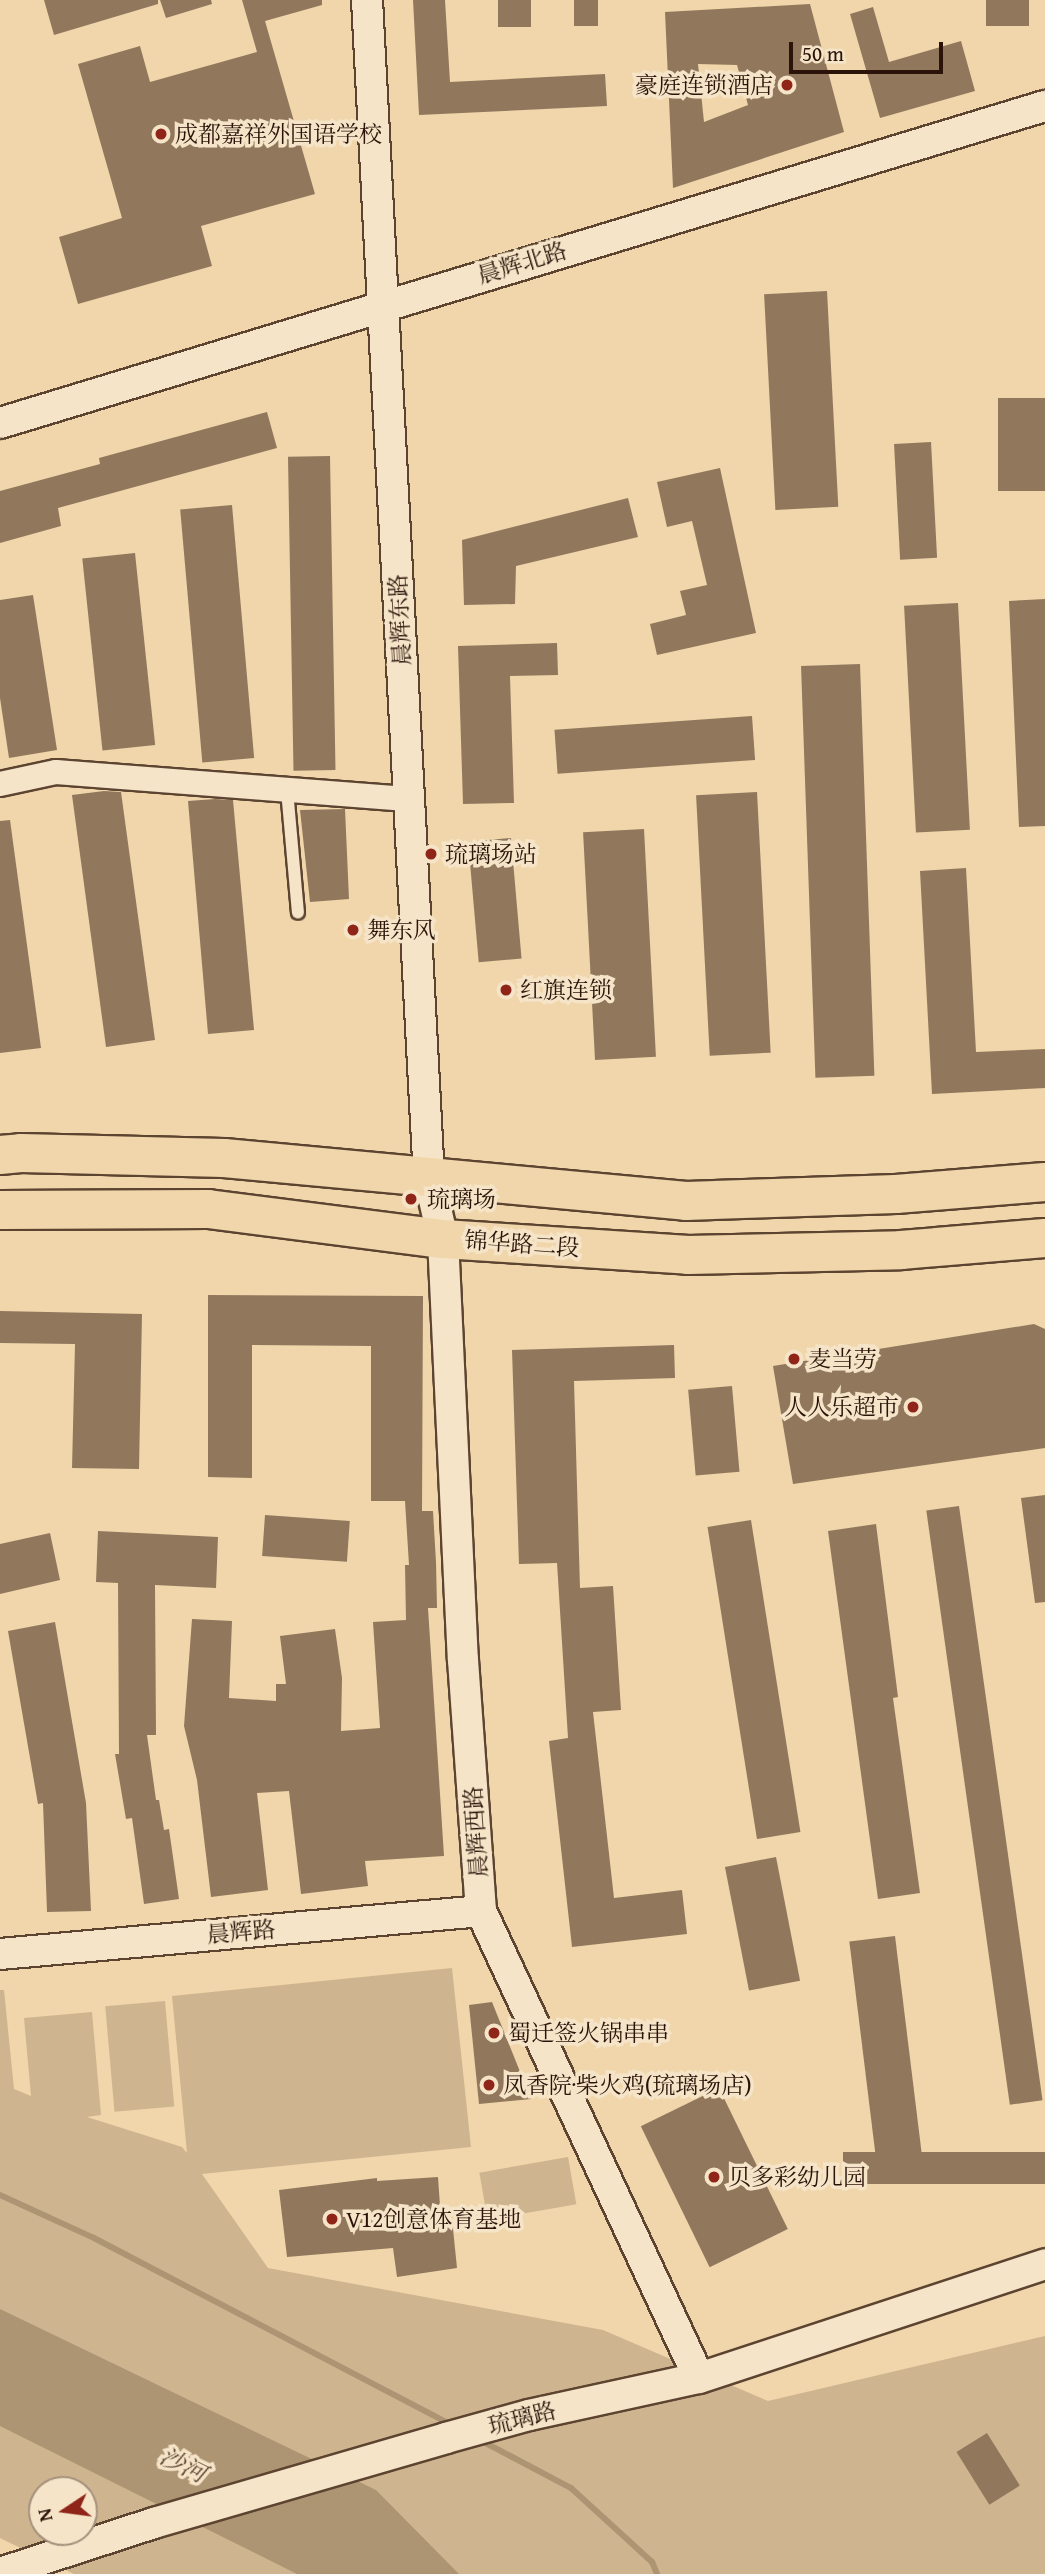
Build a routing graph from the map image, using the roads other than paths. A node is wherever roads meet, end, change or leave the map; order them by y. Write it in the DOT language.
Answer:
graph roads {
  1 [pos="367,0"];
  2 [pos="1045,106"];
  3 [pos="382,305"];
  4 [pos="0,423"];
  5 [pos="0,784"];
  6 [pos="287,790"];
  7 [pos="410,799"];
  8 [pos="298,913"];
  9 [pos="0,1155"];
  10 [pos="429,1178"];
  11 [pos="1045,1182"];
  12 [pos="0,1210"];
  13 [pos="1045,1238"];
  14 [pos="443,1239"];
  15 [pos="481,1911"];
  16 [pos="0,1954"];
  17 [pos="1045,2264"];
  18 [pos="699,2378"];
  19 [pos="14,2568"];
  1 -- 3 [label="street, 晨辉东路"];
  2 -- 3 [label="street, 晨辉北路"];
  3 -- 4 [label="street, 晨辉北路"];
  3 -- 7 [label="street, 晨辉东路"];
  5 -- 6 [label="street"];
  6 -- 7 [label="street"];
  6 -- 8 [label="lane"];
  7 -- 10 [label="street, 晨辉东路"];
  9 -- 10 [label="main road"];
  10 -- 11 [label="main road"];
  10 -- 14 [label="street, 晨辉东路"];
  12 -- 14 [label="main road, 锦华路二段"];
  13 -- 14 [label="main road, 锦华路二段"];
  14 -- 15 [label="street, 晨辉西路"];
  15 -- 16 [label="street, 晨辉路"];
  15 -- 18 [label="street, 晨辉西路"];
  17 -- 18 [label="street, 琉璃路"];
  18 -- 19 [label="street, 琉璃路"];
}
